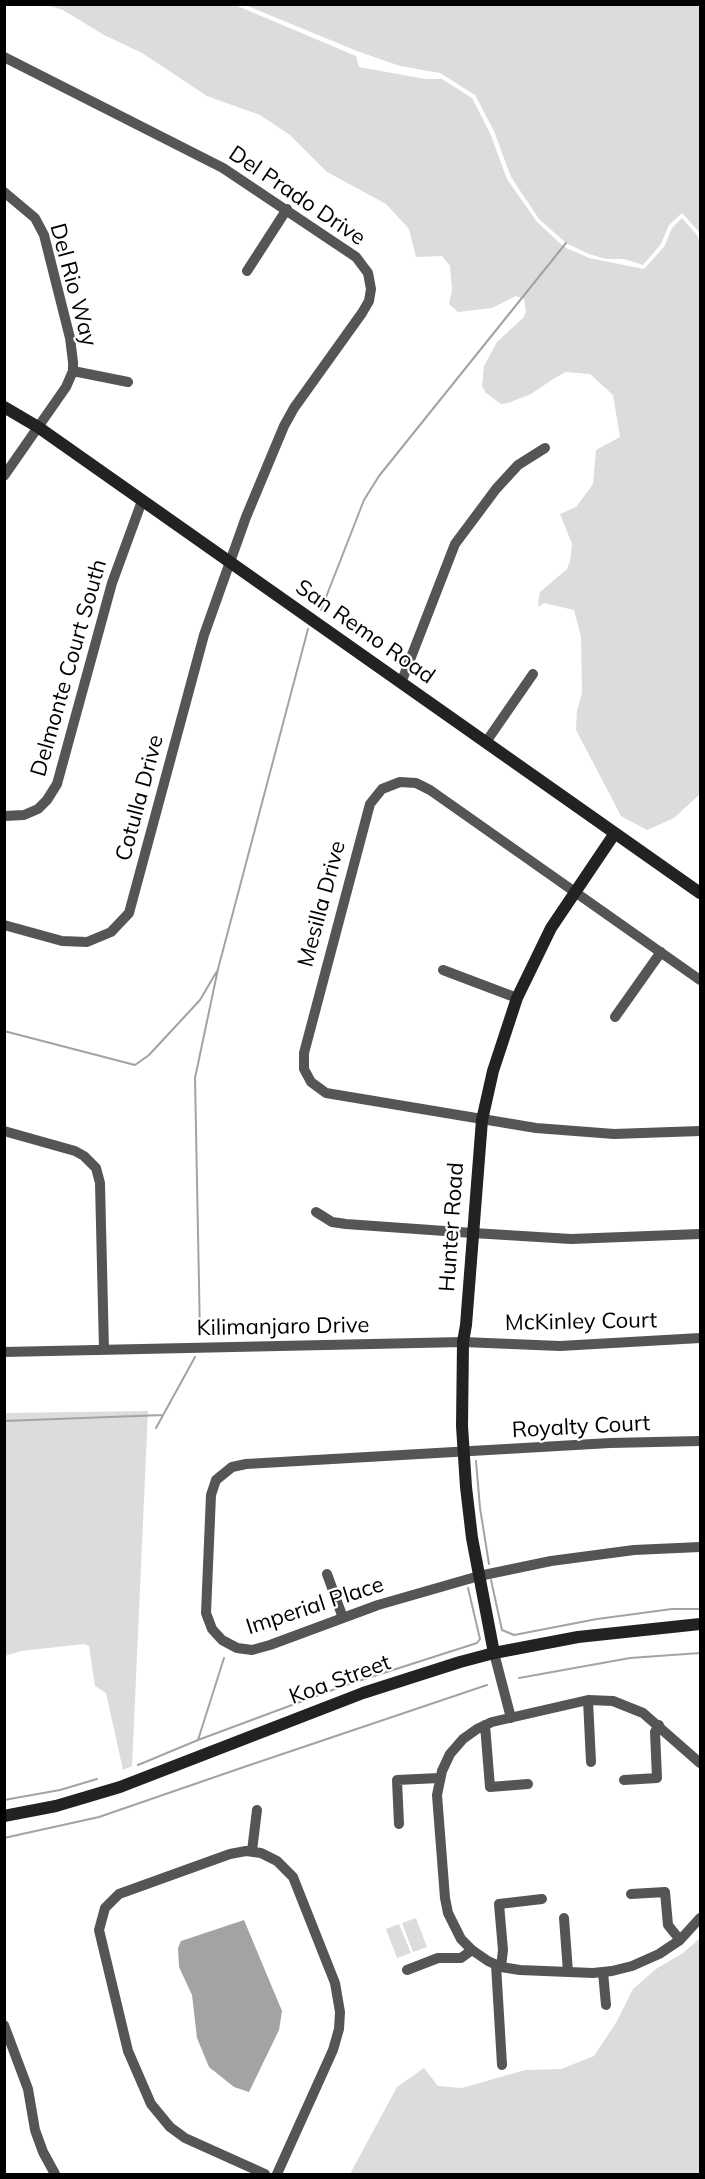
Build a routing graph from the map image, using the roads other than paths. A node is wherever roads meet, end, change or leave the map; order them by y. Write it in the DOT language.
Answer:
graph roads {
  1 [pos="4,57"];
  2 [pos="4,192"];
  3 [pos="287,209"];
  4 [pos="247,271"];
  5 [pos="73,371"];
  6 [pos="128,382"];
  7 [pos="4,407"];
  8 [pos="38,427"];
  9 [pos="546,448"];
  10 [pos="4,476"];
  11 [pos="142,501"];
  12 [pos="230,562"];
  13 [pos="533,674"];
  14 [pos="401,683"];
  15 [pos="486,742"];
  16 [pos="4,816"];
  17 [pos="615,833"];
  18 [pos="575,892"];
  19 [pos="700,893"];
  20 [pos="4,925"];
  21 [pos="660,952"];
  22 [pos="443,970"];
  23 [pos="700,980"];
  24 [pos="517,998"];
  25 [pos="615,1017"];
  26 [pos="482,1119"];
  27 [pos="4,1131"];
  28 [pos="700,1131"];
  29 [pos="316,1212"];
  30 [pos="473,1233"];
  31 [pos="700,1234"];
  32 [pos="700,1338"];
  33 [pos="463,1342"];
  34 [pos="104,1350"];
  35 [pos="4,1352"];
  36 [pos="700,1441"];
  37 [pos="463,1453"];
  38 [pos="700,1547"];
  39 [pos="327,1574"];
  40 [pos="478,1576"];
  41 [pos="343,1618"];
  42 [pos="700,1624"];
  43 [pos="494,1653"];
  44 [pos="588,1700"];
  45 [pos="511,1718"];
  46 [pos="485,1725"];
  47 [pos="659,1725"];
  48 [pos="591,1762"];
  49 [pos="700,1763"];
  50 [pos="439,1778"];
  51 [pos="624,1780"];
  52 [pos="528,1784"];
  53 [pos="257,1810"];
  54 [pos="4,1816"];
  55 [pos="399,1824"];
  56 [pos="252,1851"];
  57 [pos="631,1894"];
  58 [pos="542,1899"];
  59 [pos="564,1918"];
  60 [pos="700,1918"];
  61 [pos="680,1940"];
  62 [pos="472,1950"];
  63 [pos="499,1966"];
  64 [pos="406,1970"];
  65 [pos="568,1972"];
  66 [pos="603,1972"];
  67 [pos="606,2005"];
  68 [pos="4,2025"];
  69 [pos="502,2065"];
  70 [pos="55,2175"];
  71 [pos="265,2175"];
  72 [pos="277,2175"];
  1 -- 3 [label="street, Del Prado Drive"];
  2 -- 5 [label="street, Del Rio Way"];
  3 -- 4 [label="street"];
  3 -- 12 [label="street, Del Prado Drive"];
  5 -- 6 [label="street"];
  5 -- 8 [label="street, Del Rio Way"];
  7 -- 8 [label="street, San Remo Road"];
  8 -- 10 [label="street, Del Rio Way"];
  8 -- 11 [label="street, San Remo Road"];
  9 -- 14 [label="street"];
  11 -- 12 [label="street, San Remo Road"];
  11 -- 16 [label="street, Delmonte Court South"];
  12 -- 14 [label="street, San Remo Road"];
  12 -- 20 [label="street, Cotulla Drive"];
  13 -- 15 [label="street"];
  14 -- 15 [label="street, San Remo Road"];
  15 -- 17 [label="street, San Remo Road"];
  17 -- 18 [label="street, Hunter Road"];
  17 -- 19 [label="street, San Remo Road"];
  18 -- 21 [label="street"];
  18 -- 24 [label="street, Hunter Road"];
  18 -- 26 [label="street, Mesilla Drive"];
  21 -- 23 [label="street"];
  21 -- 25 [label="street"];
  22 -- 24 [label="street"];
  24 -- 26 [label="street, Hunter Road"];
  26 -- 28 [label="street"];
  26 -- 30 [label="street, Hunter Road"];
  27 -- 34 [label="street"];
  29 -- 30 [label="street"];
  30 -- 31 [label="street"];
  30 -- 33 [label="street, Hunter Road"];
  32 -- 33 [label="street, McKinley Court"];
  33 -- 34 [label="street, Kilimanjaro Drive"];
  33 -- 37 [label="street, Hunter Road"];
  34 -- 35 [label="street, Kilimanjaro Drive"];
  36 -- 37 [label="street, Royalty Court"];
  37 -- 40 [label="street, Hunter Road"];
  37 -- 41 [label="street, Imperial Place"];
  38 -- 40 [label="street"];
  39 -- 41 [label="street"];
  40 -- 41 [label="street, Imperial Place"];
  40 -- 43 [label="street, Hunter Road"];
  42 -- 43 [label="street, Koa Street"];
  43 -- 45 [label="street"];
  43 -- 54 [label="street, Koa Street"];
  44 -- 45 [label="street"];
  44 -- 47 [label="street"];
  44 -- 48 [label="street"];
  45 -- 46 [label="street"];
  46 -- 50 [label="street"];
  46 -- 52 [label="street"];
  47 -- 49 [label="street"];
  47 -- 51 [label="street"];
  50 -- 55 [label="street"];
  50 -- 62 [label="street"];
  53 -- 56 [label="street"];
  56 -- 71 [label="street"];
  56 -- 72 [label="street"];
  57 -- 61 [label="street"];
  58 -- 63 [label="street"];
  59 -- 65 [label="street"];
  60 -- 61 [label="street"];
  61 -- 66 [label="street"];
  62 -- 63 [label="street"];
  62 -- 64 [label="street"];
  63 -- 65 [label="street"];
  63 -- 69 [label="street"];
  65 -- 66 [label="street"];
  66 -- 67 [label="street"];
  68 -- 70 [label="street"];
}
